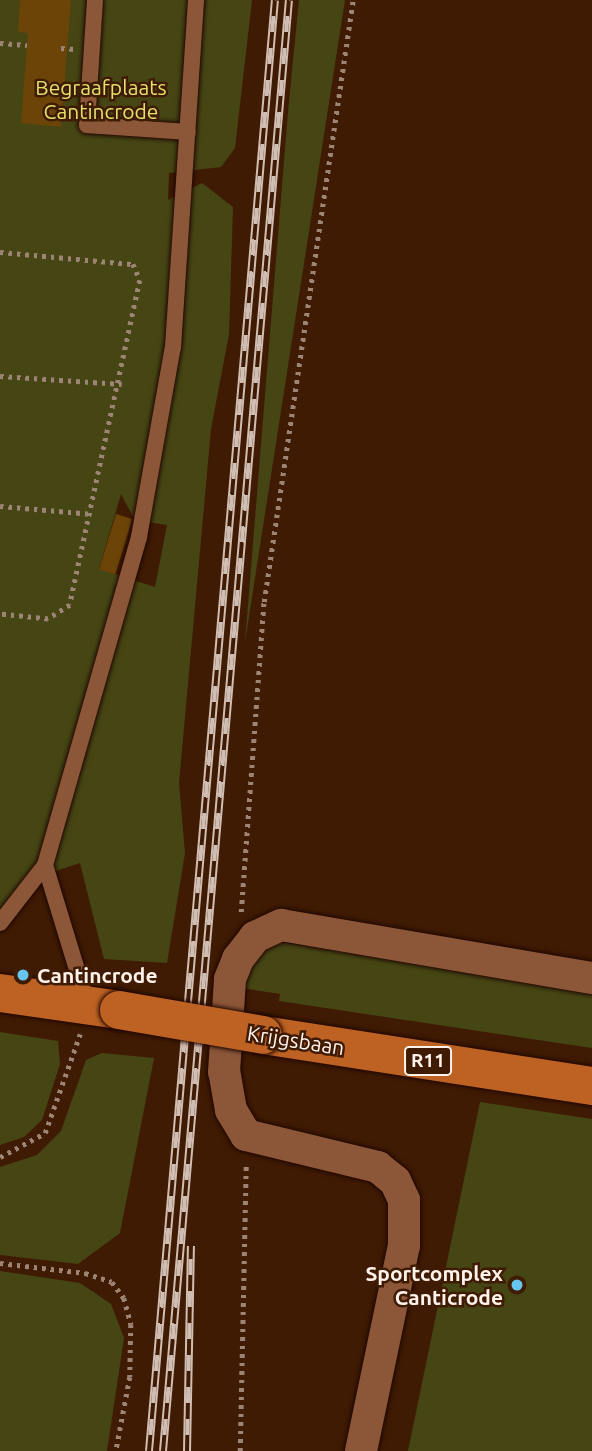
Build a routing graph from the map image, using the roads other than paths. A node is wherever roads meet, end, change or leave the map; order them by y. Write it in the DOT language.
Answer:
graph roads {
  1 [pos="95,0"];
  2 [pos="196,0"];
  3 [pos="188,132"];
  4 [pos="45,865"];
  5 [pos="0,923"];
  6 [pos="592,978"];
  7 [pos="0,993"];
  8 [pos="103,1008"];
  9 [pos="592,1086"];
  10 [pos="361,1451"];
  1 -- 3 [label="lane"];
  2 -- 3 [label="lane"];
  3 -- 4 [label="lane"];
  4 -- 5 [label="lane"];
  4 -- 8 [label="lane"];
  6 -- 10 [label="street"];
  7 -- 8 [label="main road, Krijgsbaan / R11"];
  8 -- 9 [label="main road, Krijgsbaan / R11, bridge"];
}
